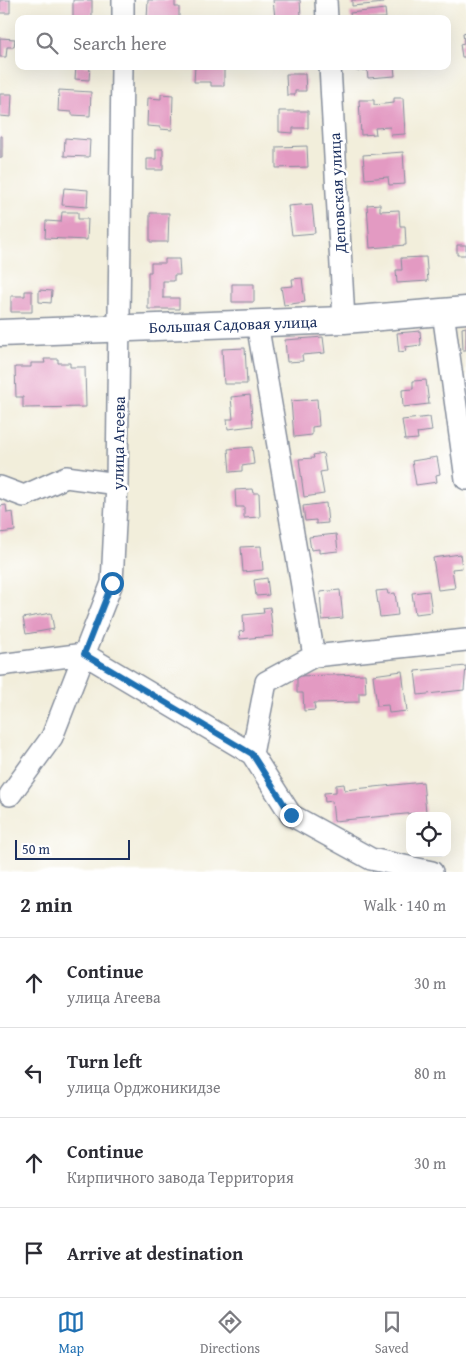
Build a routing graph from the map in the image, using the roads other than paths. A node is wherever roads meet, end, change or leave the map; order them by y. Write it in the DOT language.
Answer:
graph roads {
  1 [pos="123,0"];
  2 [pos="326,0"];
  3 [pos="123,15"];
  4 [pos="327,15"];
  5 [pos="122,70"];
  6 [pos="330,70"];
  7 [pos="455,311"];
  8 [pos="344,320"];
  9 [pos="258,323"];
  10 [pos="120,329"];
  11 [pos="0,333"];
  12 [pos="466,479"];
  13 [pos="117,484"];
  14 [pos="0,487"];
  15 [pos="466,640"];
  16 [pos="84,654"];
  17 [pos="314,656"];
  18 [pos="0,665"];
  19 [pos="252,754"];
  20 [pos="10,795"];
  21 [pos="432,872"];
  1 -- 3 [label="street"];
  2 -- 4 [label="street"];
  5 -- 10 [label="street, улица Агеева"];
  6 -- 8 [label="street, Деповская улица"];
  7 -- 8 [label="main road, Большая Садовая улица"];
  7 -- 12 [label="street"];
  8 -- 9 [label="main road, Большая Садовая улица"];
  9 -- 10 [label="main road, Большая Садовая улица"];
  9 -- 17 [label="street"];
  10 -- 11 [label="main road, Большая Садовая улица"];
  10 -- 13 [label="street, улица Агеева"];
  13 -- 14 [label="street"];
  13 -- 16 [label="street, улица Агеева"];
  15 -- 17 [label="street"];
  16 -- 18 [label="street"];
  16 -- 19 [label="street"];
  16 -- 20 [label="street, улица Агеева"];
  17 -- 19 [label="street"];
  19 -- 21 [label="street"];
}
